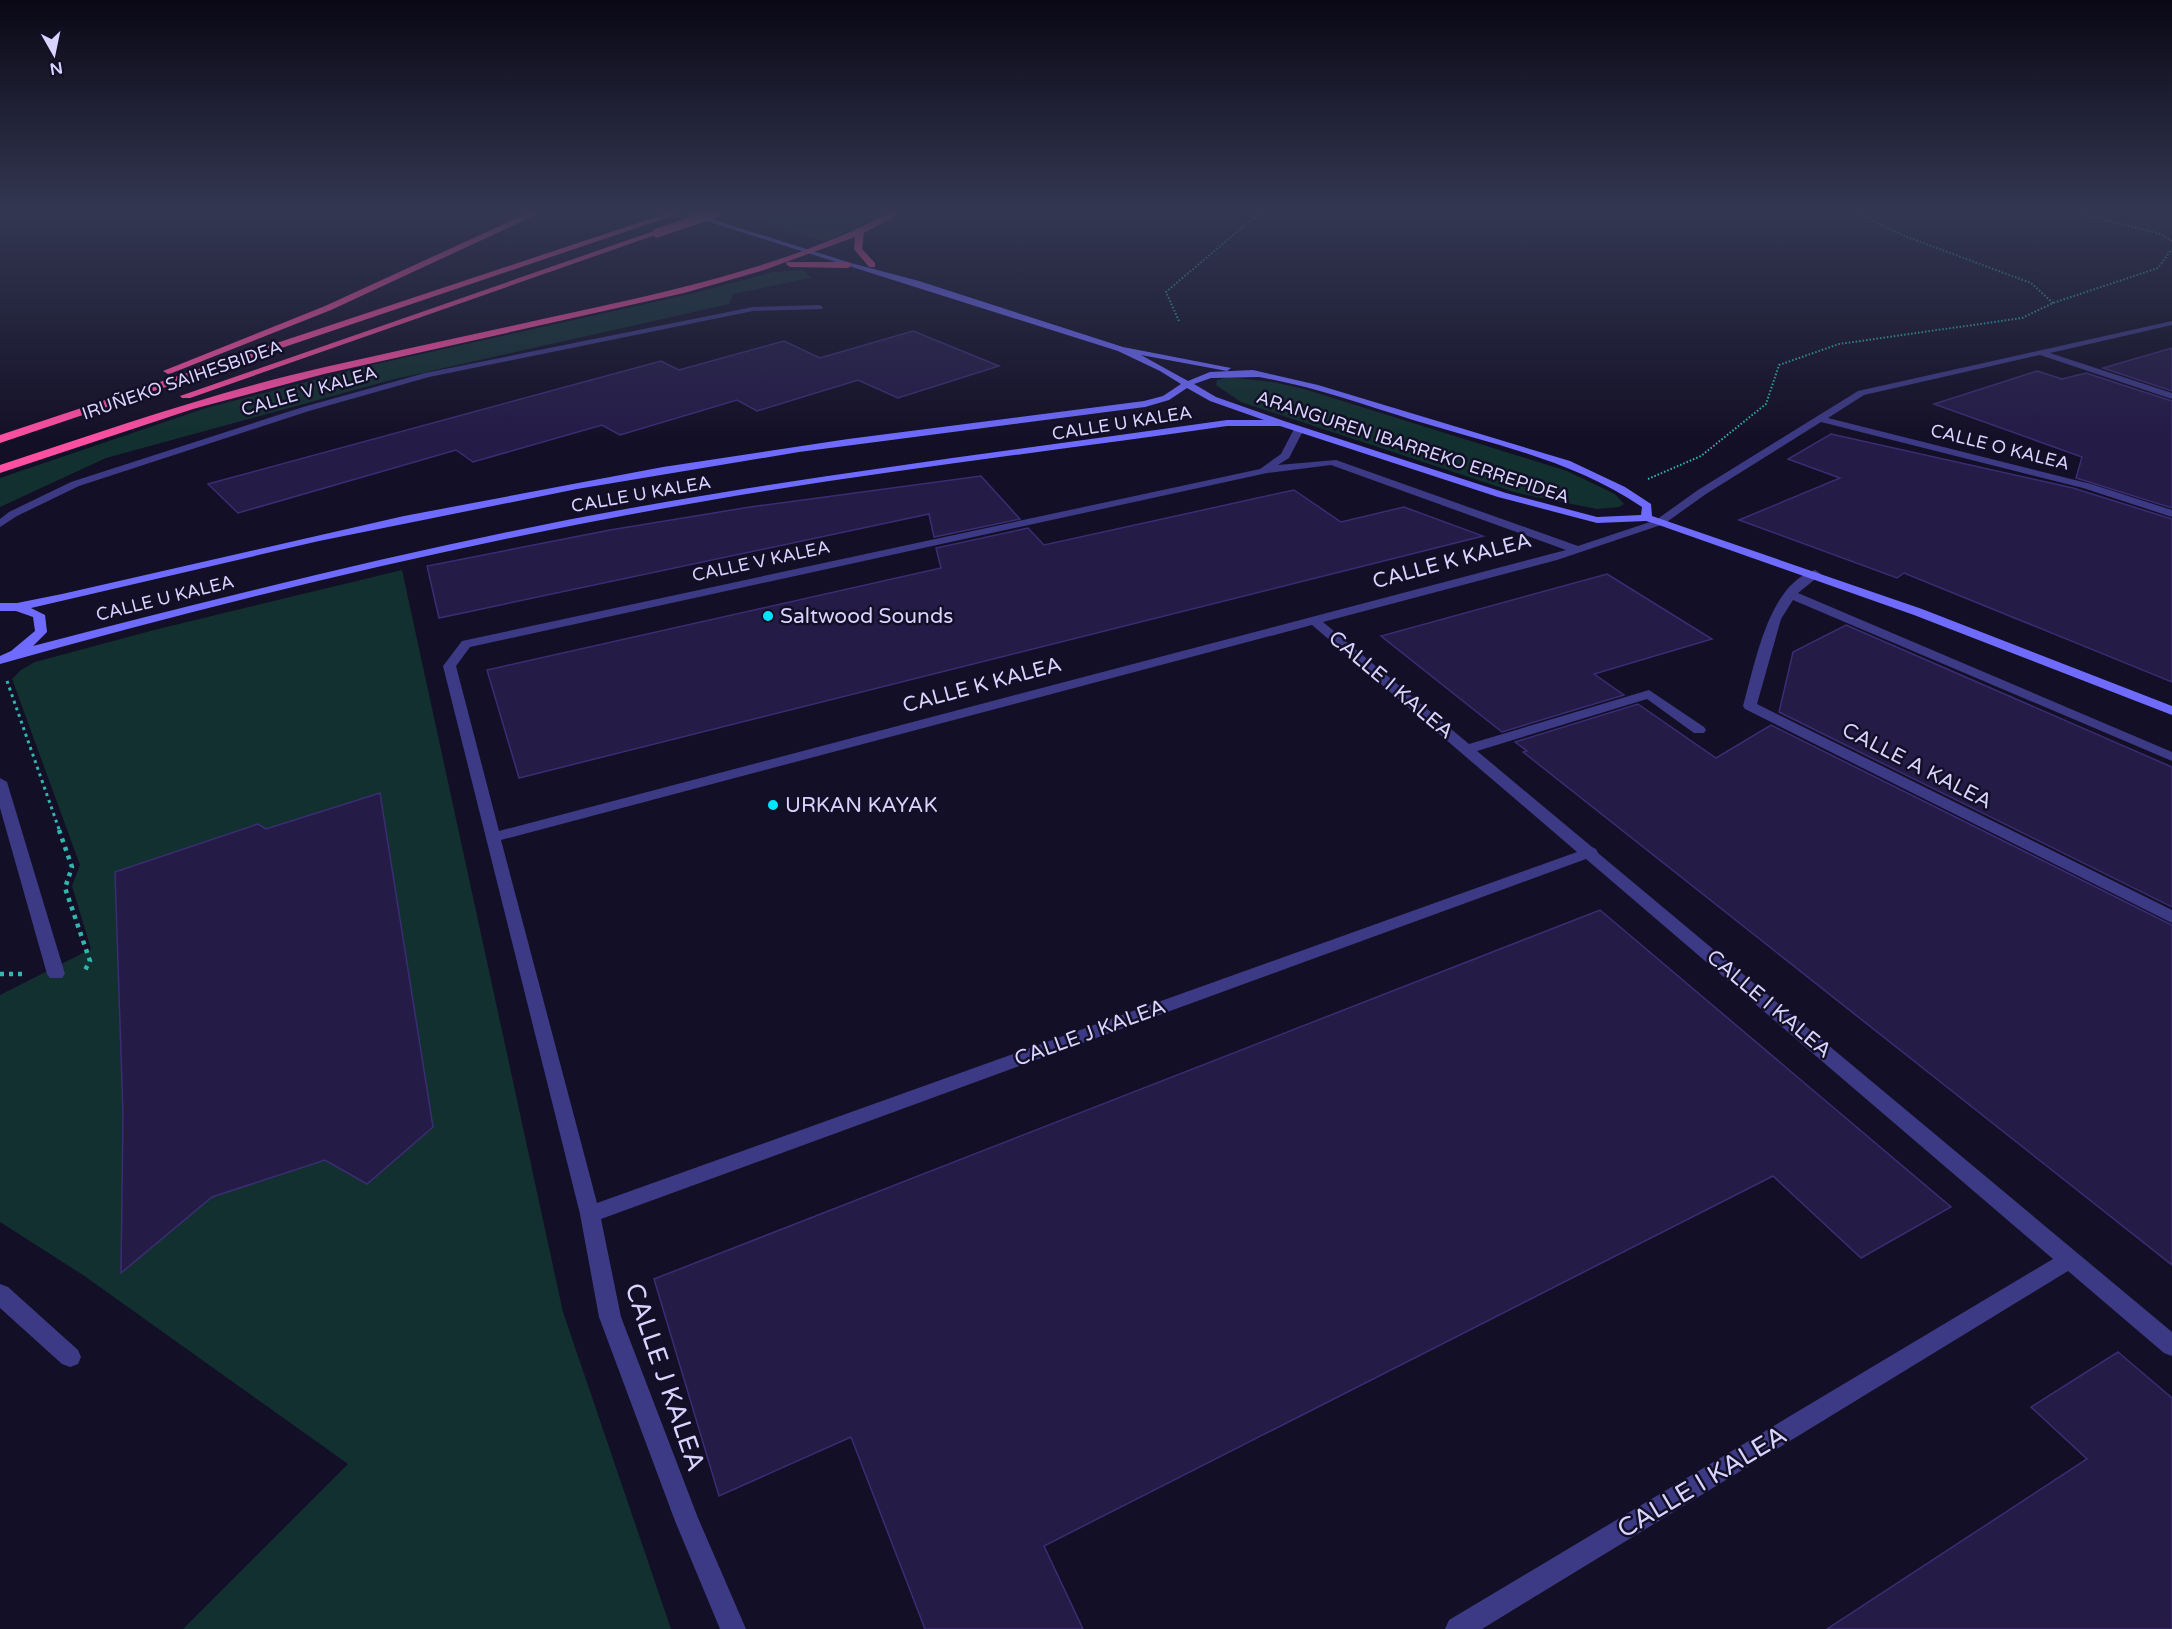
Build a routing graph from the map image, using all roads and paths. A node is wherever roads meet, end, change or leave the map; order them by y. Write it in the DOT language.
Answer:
graph roads {
  1 [pos="370,289"];
  2 [pos="451,289"];
  3 [pos="495,289"];
  4 [pos="688,289"];
  5 [pos="932,289"];
  6 [pos="1170,289"];
  7 [pos="2038,289"];
  8 [pos="2095,289"];
  9 [pos="2053,303"];
  10 [pos="819,307"];
  11 [pos="1179,321"];
  12 [pos="2172,323"];
  13 [pos="1121,349"];
  14 [pos="2038,352"];
  15 [pos="1262,374"];
  16 [pos="1187,384"];
  17 [pos="2172,396"];
  18 [pos="1818,418"];
  19 [pos="1281,423"];
  20 [pos="1299,429"];
  21 [pos="0,431"];
  22 [pos="0,439"];
  23 [pos="0,460"];
  24 [pos="0,469"];
  25 [pos="1263,471"];
  26 [pos="1623,490"];
  27 [pos="2172,514"];
  28 [pos="1647,518"];
  29 [pos="1660,522"];
  30 [pos="0,524"];
  31 [pos="1578,550"];
  32 [pos="1815,574"];
  33 [pos="1790,594"];
  34 [pos="0,607"];
  35 [pos="17,607"];
  36 [pos="1314,621"];
  37 [pos="16,654"];
  38 [pos="0,660"];
  39 [pos="2172,711"];
  40 [pos="1699,730"];
  41 [pos="1468,748"];
  42 [pos="2172,757"];
  43 [pos="0,782"];
  44 [pos="493,837"];
  45 [pos="1591,852"];
  46 [pos="2172,917"];
  47 [pos="56,974"];
  48 [pos="590,1214"];
  49 [pos="2069,1260"];
  50 [pos="0,1294"];
  51 [pos="2172,1346"];
  52 [pos="70,1357"];
  53 [pos="733,1629"];
  54 [pos="1458,1629"];
  1 -- 21 [label="highway"];
  2 -- 22 [label="highway, IRUÑEKO SAIHESBIDEA"];
  3 -- 23 [label="highway, IRUÑEKO SAIHESBIDEA, bridge"];
  4 -- 24 [label="highway"];
  5 -- 13 [label="street, ARANGUREN IBARREKO ERREPIDEA"];
  6 -- 11 [label="path"];
  7 -- 9 [label="path"];
  8 -- 9 [label="path"];
  9 -- 26 [label="path"];
  10 -- 30 [label="street, CALLE V KALEA"];
  12 -- 14 [label="street"];
  13 -- 15 [label="street, ARANGUREN IBARREKO ERREPIDEA"];
  13 -- 16 [label="street, ARANGUREN IBARREKO ERREPIDEA"];
  14 -- 17 [label="street"];
  14 -- 18 [label="street"];
  15 -- 16 [label="street, ARANGUREN IBARREKO ERREPIDEA"];
  15 -- 26 [label="street, ARANGUREN IBARREKO ERREPIDEA"];
  16 -- 19 [label="street, ARANGUREN IBARREKO ERREPIDEA"];
  16 -- 35 [label="street, CALLE U KALEA"];
  18 -- 27 [label="street, CALLE O KALEA"];
  18 -- 29 [label="street"];
  19 -- 20 [label="street, ARANGUREN IBARREKO ERREPIDEA"];
  19 -- 37 [label="street, CALLE U KALEA"];
  20 -- 25 [label="street, CALLE V KALEA"];
  20 -- 28 [label="street, ARANGUREN IBARREKO ERREPIDEA"];
  25 -- 31 [label="street, CALLE V KALEA"];
  25 -- 44 [label="street, CALLE V KALEA"];
  26 -- 28 [label="street, ARANGUREN IBARREKO ERREPIDEA"];
  28 -- 29 [label="street"];
  29 -- 31 [label="street, CALLE K KALEA"];
  29 -- 32 [label="street"];
  31 -- 36 [label="street, CALLE K KALEA"];
  32 -- 33 [label="street, CALLE A KALEA"];
  32 -- 39 [label="street"];
  33 -- 42 [label="street"];
  33 -- 46 [label="street, CALLE A KALEA"];
  34 -- 35 [label="street, CALLE U KALEA"];
  35 -- 37 [label="street"];
  36 -- 41 [label="street, CALLE I KALEA"];
  36 -- 44 [label="street, CALLE K KALEA"];
  37 -- 38 [label="street"];
  40 -- 41 [label="street, CALLE I KALEA"];
  41 -- 45 [label="street, CALLE I KALEA"];
  43 -- 47 [label="street"];
  44 -- 48 [label="street, CALLE J KALEA"];
  45 -- 48 [label="street, CALLE J KALEA"];
  45 -- 49 [label="street, CALLE I KALEA"];
  48 -- 53 [label="street, CALLE J KALEA"];
  49 -- 51 [label="street, CALLE I KALEA"];
  49 -- 54 [label="street, CALLE I KALEA"];
  50 -- 52 [label="street"];
}
